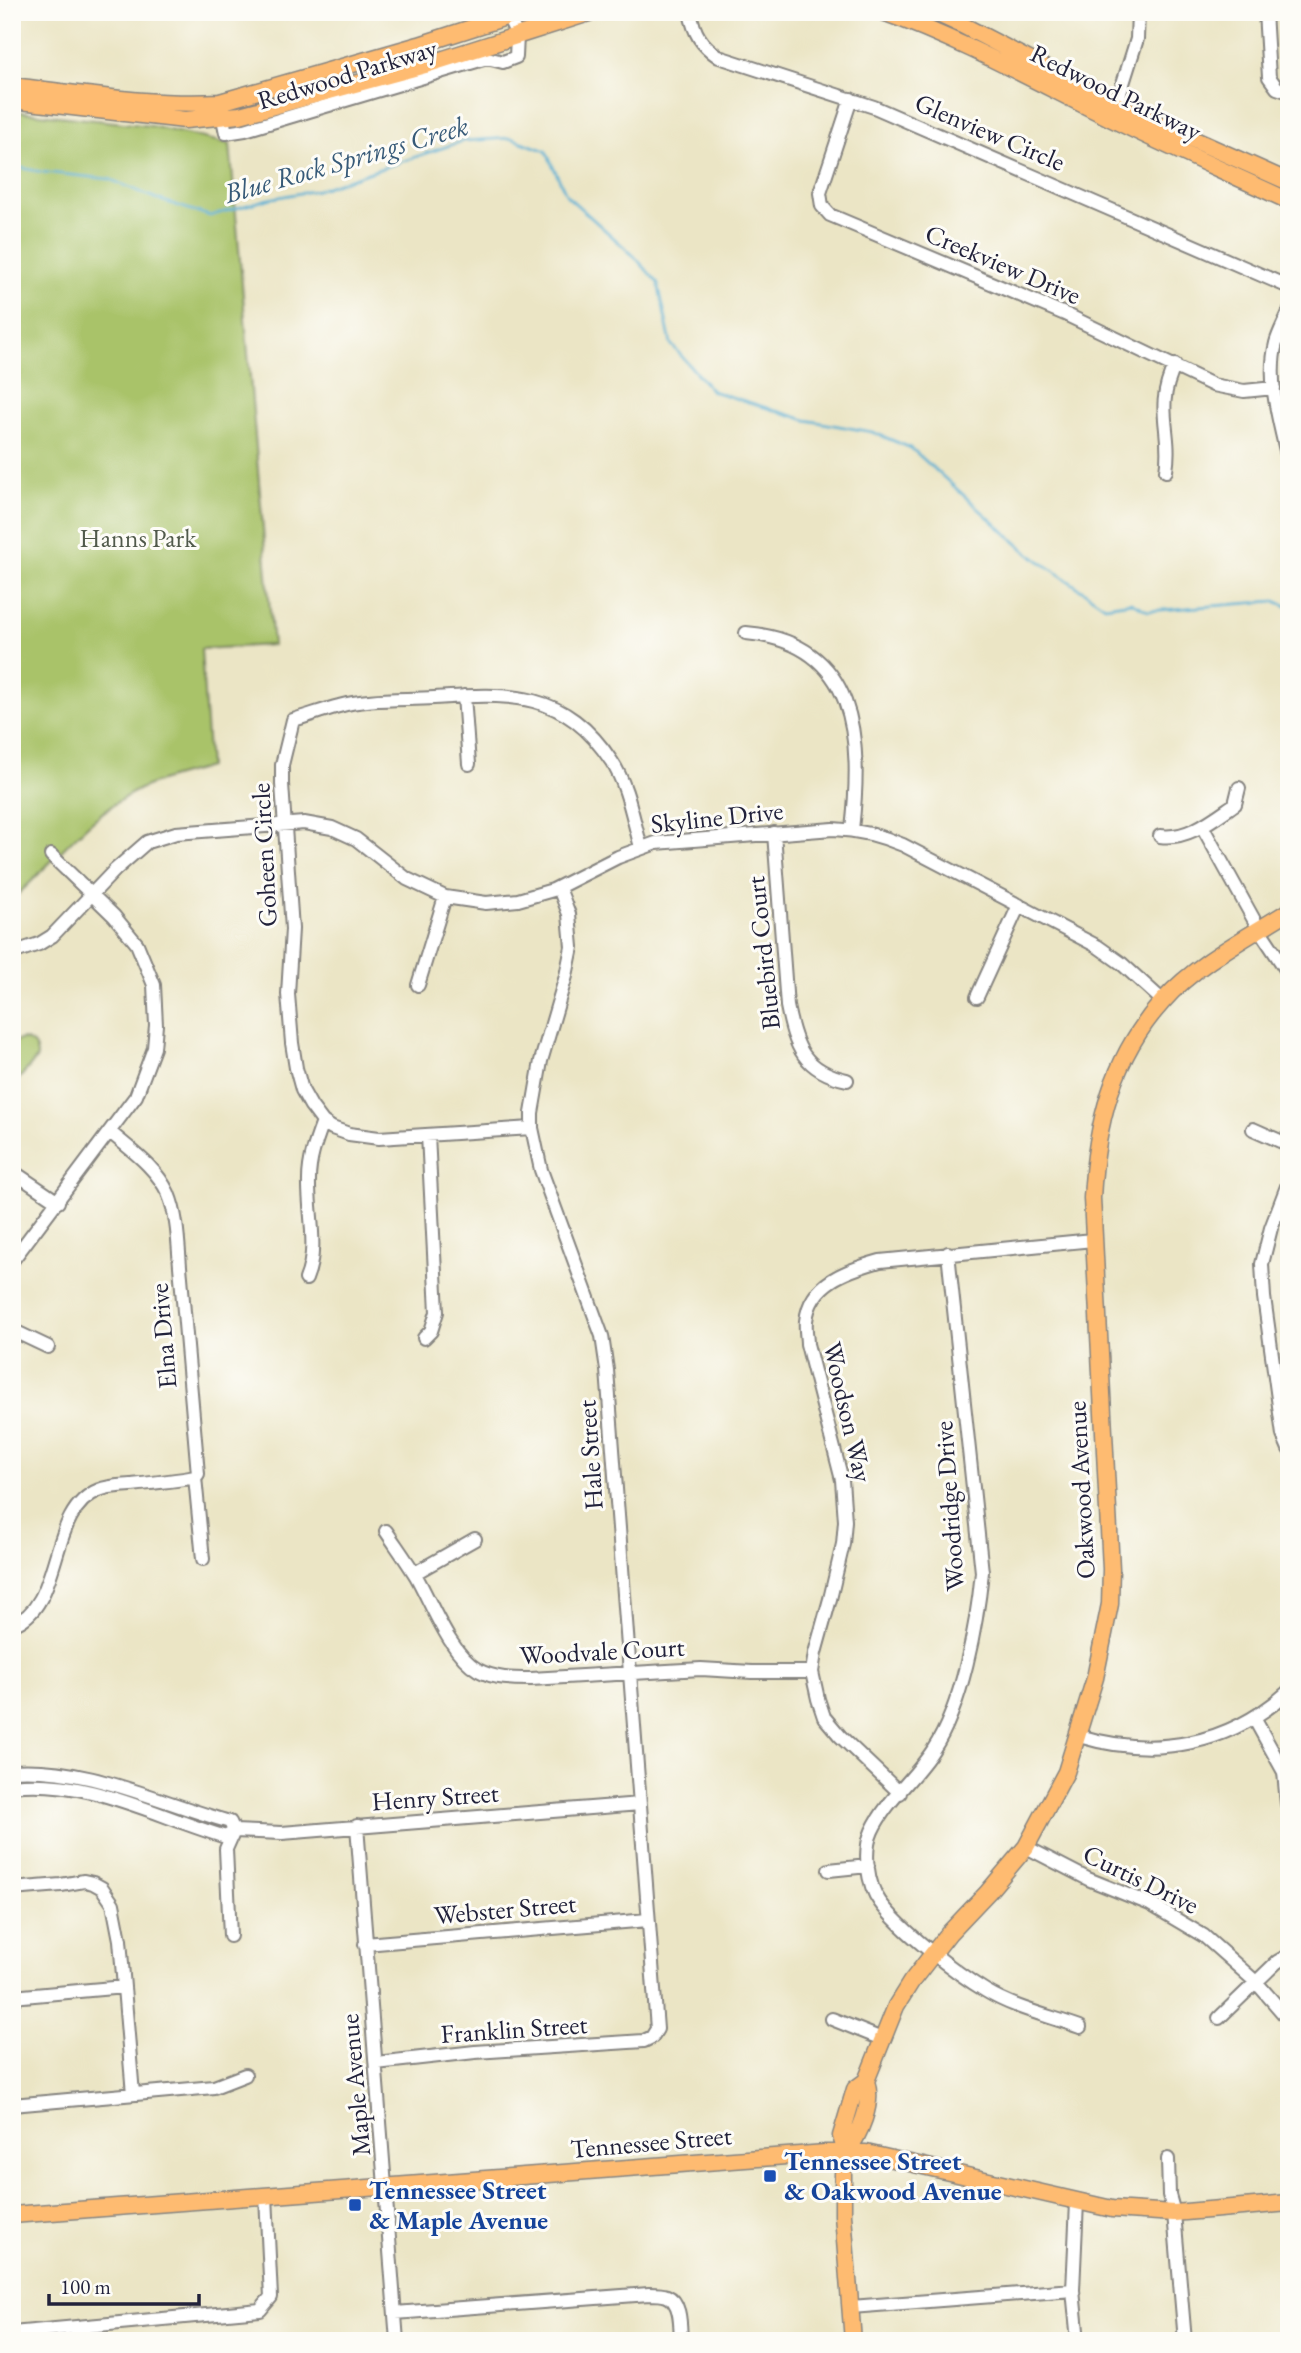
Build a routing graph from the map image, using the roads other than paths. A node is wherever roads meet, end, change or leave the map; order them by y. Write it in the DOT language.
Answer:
graph roads {
  1 [pos="592,12"];
  2 [pos="690,12"];
  3 [pos="883,12"];
  4 [pos="934,12"];
  5 [pos="1138,12"];
  6 [pos="1265,12"];
  7 [pos="511,14"];
  8 [pos="517,35"];
  9 [pos="12,86"];
  10 [pos="1289,92"];
  11 [pos="851,99"];
  12 [pos="12,100"];
  13 [pos="221,110"];
  14 [pos="1114,112"];
  15 [pos="1289,182"];
  16 [pos="1289,201"];
  17 [pos="1289,287"];
  18 [pos="1289,312"];
  19 [pos="1175,365"];
  20 [pos="1274,388"];
  21 [pos="1289,464"];
  22 [pos="1166,471"];
  23 [pos="746,633"];
  24 [pos="464,696"];
  25 [pos="469,764"];
  26 [pos="1239,788"];
  27 [pos="284,824"];
  28 [pos="1202,826"];
  29 [pos="852,830"];
  30 [pos="774,833"];
  31 [pos="1160,836"];
  32 [pos="641,847"];
  33 [pos="51,855"];
  34 [pos="559,888"];
  35 [pos="92,895"];
  36 [pos="445,897"];
  37 [pos="1019,905"];
  38 [pos="1289,911"];
  39 [pos="1259,929"];
  40 [pos="12,953"];
  41 [pos="1289,974"];
  42 [pos="418,985"];
  43 [pos="977,997"];
  44 [pos="1163,1001"];
  45 [pos="847,1080"];
  46 [pos="323,1122"];
  47 [pos="532,1128"];
  48 [pos="1253,1129"];
  49 [pos="110,1132"];
  50 [pos="429,1135"];
  51 [pos="1289,1146"];
  52 [pos="12,1171"];
  53 [pos="1289,1181"];
  54 [pos="58,1202"];
  55 [pos="1093,1240"];
  56 [pos="947,1253"];
  57 [pos="12,1261"];
  58 [pos="306,1279"];
  59 [pos="12,1330"];
  60 [pos="424,1338"];
  61 [pos="48,1346"];
  62 [pos="1289,1449"];
  63 [pos="195,1477"];
  64 [pos="386,1531"];
  65 [pos="475,1539"];
  66 [pos="203,1559"];
  67 [pos="415,1573"];
  68 [pos="12,1625"];
  69 [pos="812,1672"];
  70 [pos="630,1673"];
  71 [pos="1289,1691"];
  72 [pos="1254,1718"];
  73 [pos="1079,1736"];
  74 [pos="12,1771"];
  75 [pos="12,1786"];
  76 [pos="900,1793"];
  77 [pos="640,1804"];
  78 [pos="1287,1804"];
  79 [pos="357,1826"];
  80 [pos="234,1831"];
  81 [pos="1026,1847"];
  82 [pos="868,1866"];
  83 [pos="829,1870"];
  84 [pos="12,1889"];
  85 [pos="648,1920"];
  86 [pos="230,1936"];
  87 [pos="365,1944"];
  88 [pos="934,1954"];
  89 [pos="1289,1955"];
  90 [pos="1257,1983"];
  91 [pos="124,1987"];
  92 [pos="12,1997"];
  93 [pos="1219,2018"];
  94 [pos="832,2019"];
  95 [pos="1289,2020"];
  96 [pos="1080,2027"];
  97 [pos="653,2035"];
  98 [pos="882,2039"];
  99 [pos="376,2063"];
  100 [pos="245,2075"];
  101 [pos="133,2094"];
  102 [pos="12,2105"];
  103 [pos="846,2153"];
  104 [pos="1168,2159"];
  105 [pos="386,2188"];
  106 [pos="266,2196"];
  107 [pos="1077,2202"];
  108 [pos="1289,2203"];
  109 [pos="1174,2213"];
  110 [pos="12,2215"];
  111 [pos="1073,2290"];
  112 [pos="851,2307"];
  113 [pos="395,2313"];
  114 [pos="12,2333"];
  115 [pos="397,2341"];
  116 [pos="681,2341"];
  117 [pos="853,2341"];
  118 [pos="1078,2341"];
  119 [pos="1185,2341"];
  1 -- 8 [label="main road, Redwood Parkway"];
  2 -- 11 [label="street, Glenview Circle"];
  3 -- 14 [label="main road, Redwood Parkway"];
  4 -- 14 [label="main road, Redwood Parkway"];
  5 -- 14 [label="street"];
  6 -- 10 [label="street"];
  7 -- 8 [label="street"];
  7 -- 13 [label="main road, Redwood Parkway"];
  8 -- 13 [label="main road, Redwood Parkway"];
  9 -- 13 [label="main road, Redwood Parkway"];
  11 -- 17 [label="street, Glenview Circle"];
  11 -- 19 [label="street, Creekview Drive"];
  12 -- 13 [label="main road, Redwood Parkway"];
  14 -- 15 [label="main road, Redwood Parkway"];
  14 -- 16 [label="main road, Redwood Parkway"];
  18 -- 20 [label="street"];
  19 -- 20 [label="street, Creekview Drive"];
  19 -- 22 [label="street"];
  20 -- 21 [label="street"];
  23 -- 29 [label="street"];
  24 -- 25 [label="street"];
  24 -- 27 [label="street, Goheen Circle"];
  24 -- 32 [label="street, Goheen Circle"];
  26 -- 28 [label="street"];
  27 -- 35 [label="street, Skyline Drive"];
  27 -- 36 [label="street, Skyline Drive"];
  27 -- 46 [label="street, Goheen Circle"];
  28 -- 31 [label="street"];
  28 -- 39 [label="street"];
  29 -- 30 [label="street, Skyline Drive"];
  29 -- 37 [label="street, Skyline Drive"];
  30 -- 32 [label="street, Skyline Drive"];
  30 -- 45 [label="street, Bluebird Court"];
  32 -- 34 [label="street, Skyline Drive"];
  33 -- 35 [label="street"];
  34 -- 36 [label="street, Skyline Drive"];
  34 -- 47 [label="street, Hale Street"];
  35 -- 40 [label="street, Skyline Drive"];
  35 -- 49 [label="street"];
  36 -- 42 [label="street"];
  37 -- 43 [label="street"];
  37 -- 44 [label="street, Skyline Drive"];
  38 -- 39 [label="main road, Oakwood Avenue"];
  39 -- 41 [label="street"];
  39 -- 44 [label="main road, Oakwood Avenue"];
  44 -- 55 [label="main road, Oakwood Avenue"];
  46 -- 50 [label="street"];
  46 -- 58 [label="street"];
  47 -- 50 [label="street"];
  47 -- 70 [label="street, Hale Street"];
  48 -- 51 [label="street"];
  49 -- 54 [label="street"];
  49 -- 63 [label="street, Elna Drive"];
  50 -- 60 [label="street"];
  52 -- 54 [label="street"];
  53 -- 62 [label="street"];
  54 -- 57 [label="street"];
  55 -- 56 [label="street, Woodson Way"];
  55 -- 73 [label="main road, Oakwood Avenue"];
  56 -- 69 [label="street, Woodson Way"];
  56 -- 76 [label="street, Woodridge Drive"];
  59 -- 61 [label="street"];
  63 -- 66 [label="street, Elna Drive"];
  63 -- 68 [label="street"];
  64 -- 67 [label="street, Woodvale Court"];
  65 -- 67 [label="street"];
  67 -- 70 [label="street, Woodvale Court"];
  69 -- 70 [label="street, Woodvale Court"];
  69 -- 76 [label="street, Woodson Way"];
  70 -- 77 [label="street, Hale Street"];
  71 -- 72 [label="street"];
  72 -- 73 [label="street"];
  72 -- 78 [label="street"];
  73 -- 81 [label="main road, Oakwood Avenue"];
  74 -- 80 [label="street, Henry Street"];
  75 -- 80 [label="street, Henry Street"];
  76 -- 82 [label="street, Woodridge Drive"];
  77 -- 79 [label="street, Henry Street"];
  77 -- 85 [label="street, Hale Street"];
  79 -- 80 [label="street, Henry Street"];
  79 -- 87 [label="street, Maple Avenue"];
  80 -- 86 [label="street"];
  81 -- 88 [label="main road, Oakwood Avenue"];
  81 -- 90 [label="street, Curtis Drive"];
  82 -- 83 [label="street"];
  82 -- 88 [label="street, Woodridge Drive"];
  84 -- 91 [label="street"];
  85 -- 87 [label="street, Webster Street"];
  85 -- 97 [label="street, Hale Street"];
  87 -- 99 [label="street, Maple Avenue"];
  88 -- 96 [label="street, Woodridge Drive"];
  88 -- 98 [label="main road, Oakwood Avenue"];
  89 -- 90 [label="street"];
  90 -- 93 [label="street"];
  90 -- 95 [label="street, Curtis Drive"];
  91 -- 92 [label="street"];
  91 -- 101 [label="street"];
  94 -- 98 [label="street"];
  97 -- 99 [label="street, Franklin Street"];
  98 -- 103 [label="main road, Oakwood Avenue"];
  99 -- 105 [label="street, Maple Avenue"];
  100 -- 101 [label="street"];
  101 -- 102 [label="street"];
  103 -- 105 [label="main road, Tennessee Street"];
  103 -- 107 [label="main road, Tennessee Street"];
  103 -- 112 [label="main road, Oakwood Avenue"];
  104 -- 109 [label="street"];
  105 -- 106 [label="main road, Tennessee Street"];
  105 -- 113 [label="street, Maple Avenue"];
  106 -- 110 [label="main road, Tennessee Street"];
  106 -- 114 [label="street"];
  107 -- 109 [label="main road, Tennessee Street"];
  107 -- 111 [label="street"];
  108 -- 109 [label="main road, Tennessee Street"];
  109 -- 119 [label="street"];
  111 -- 112 [label="street"];
  111 -- 118 [label="street"];
  112 -- 117 [label="main road, Oakwood Avenue"];
  113 -- 115 [label="street, Maple Avenue"];
  113 -- 116 [label="street"];
}
